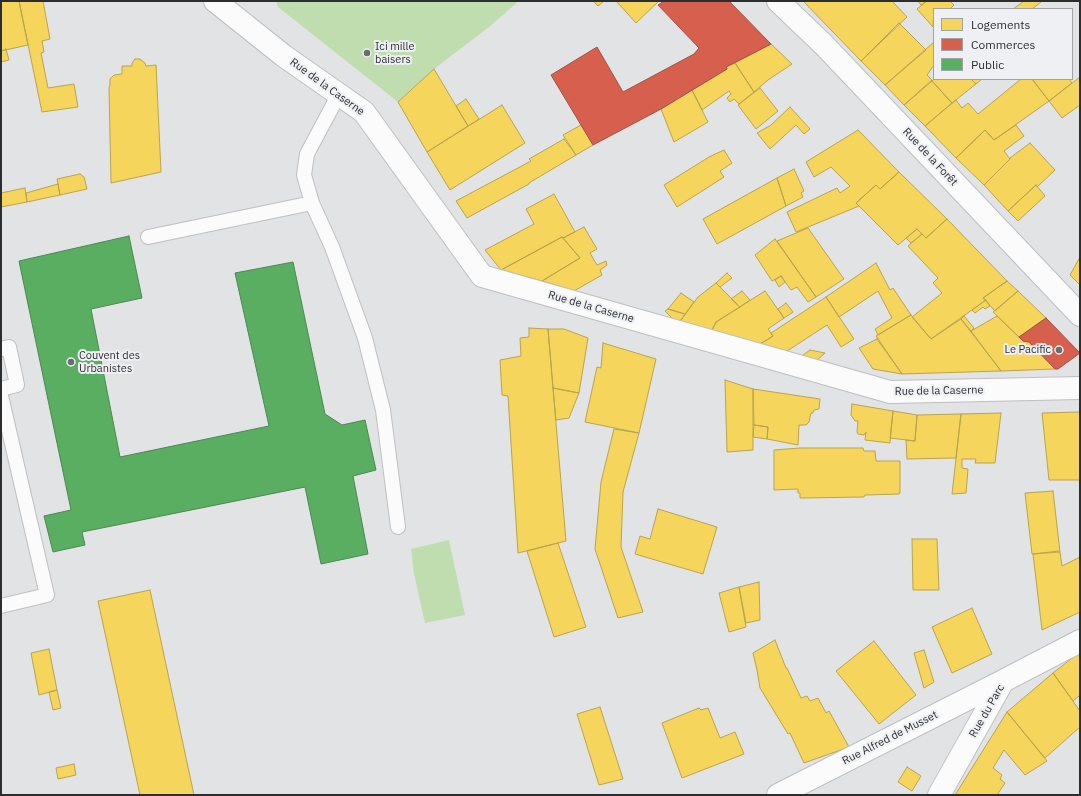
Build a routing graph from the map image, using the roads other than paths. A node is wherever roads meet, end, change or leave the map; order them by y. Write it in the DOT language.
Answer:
graph roads {
  1 [pos="215,1"];
  2 [pos="778,1"];
  3 [pos="339,94"];
  4 [pos="312,203"];
  5 [pos="148,237"];
  6 [pos="1080,315"];
  7 [pos="1,349"];
  8 [pos="1080,388"];
  9 [pos="1,389"];
  10 [pos="1,396"];
  11 [pos="398,528"];
  12 [pos="1,606"];
  13 [pos="1080,641"];
  14 [pos="1003,681"];
  15 [pos="778,795"];
  16 [pos="939,795"];
  1 -- 3 [label="street, Rue de la Caserne"];
  2 -- 6 [label="street, Rue de la Forêt"];
  3 -- 4 [label="lane"];
  3 -- 8 [label="street, Rue de la Caserne"];
  4 -- 5 [label="lane"];
  4 -- 11 [label="lane"];
  7 -- 9 [label="lane"];
  10 -- 12 [label="lane"];
  13 -- 14 [label="street, Rue du Parc"];
  14 -- 15 [label="street, Rue Alfred de Musset"];
  14 -- 16 [label="street, Rue du Parc"];
}
